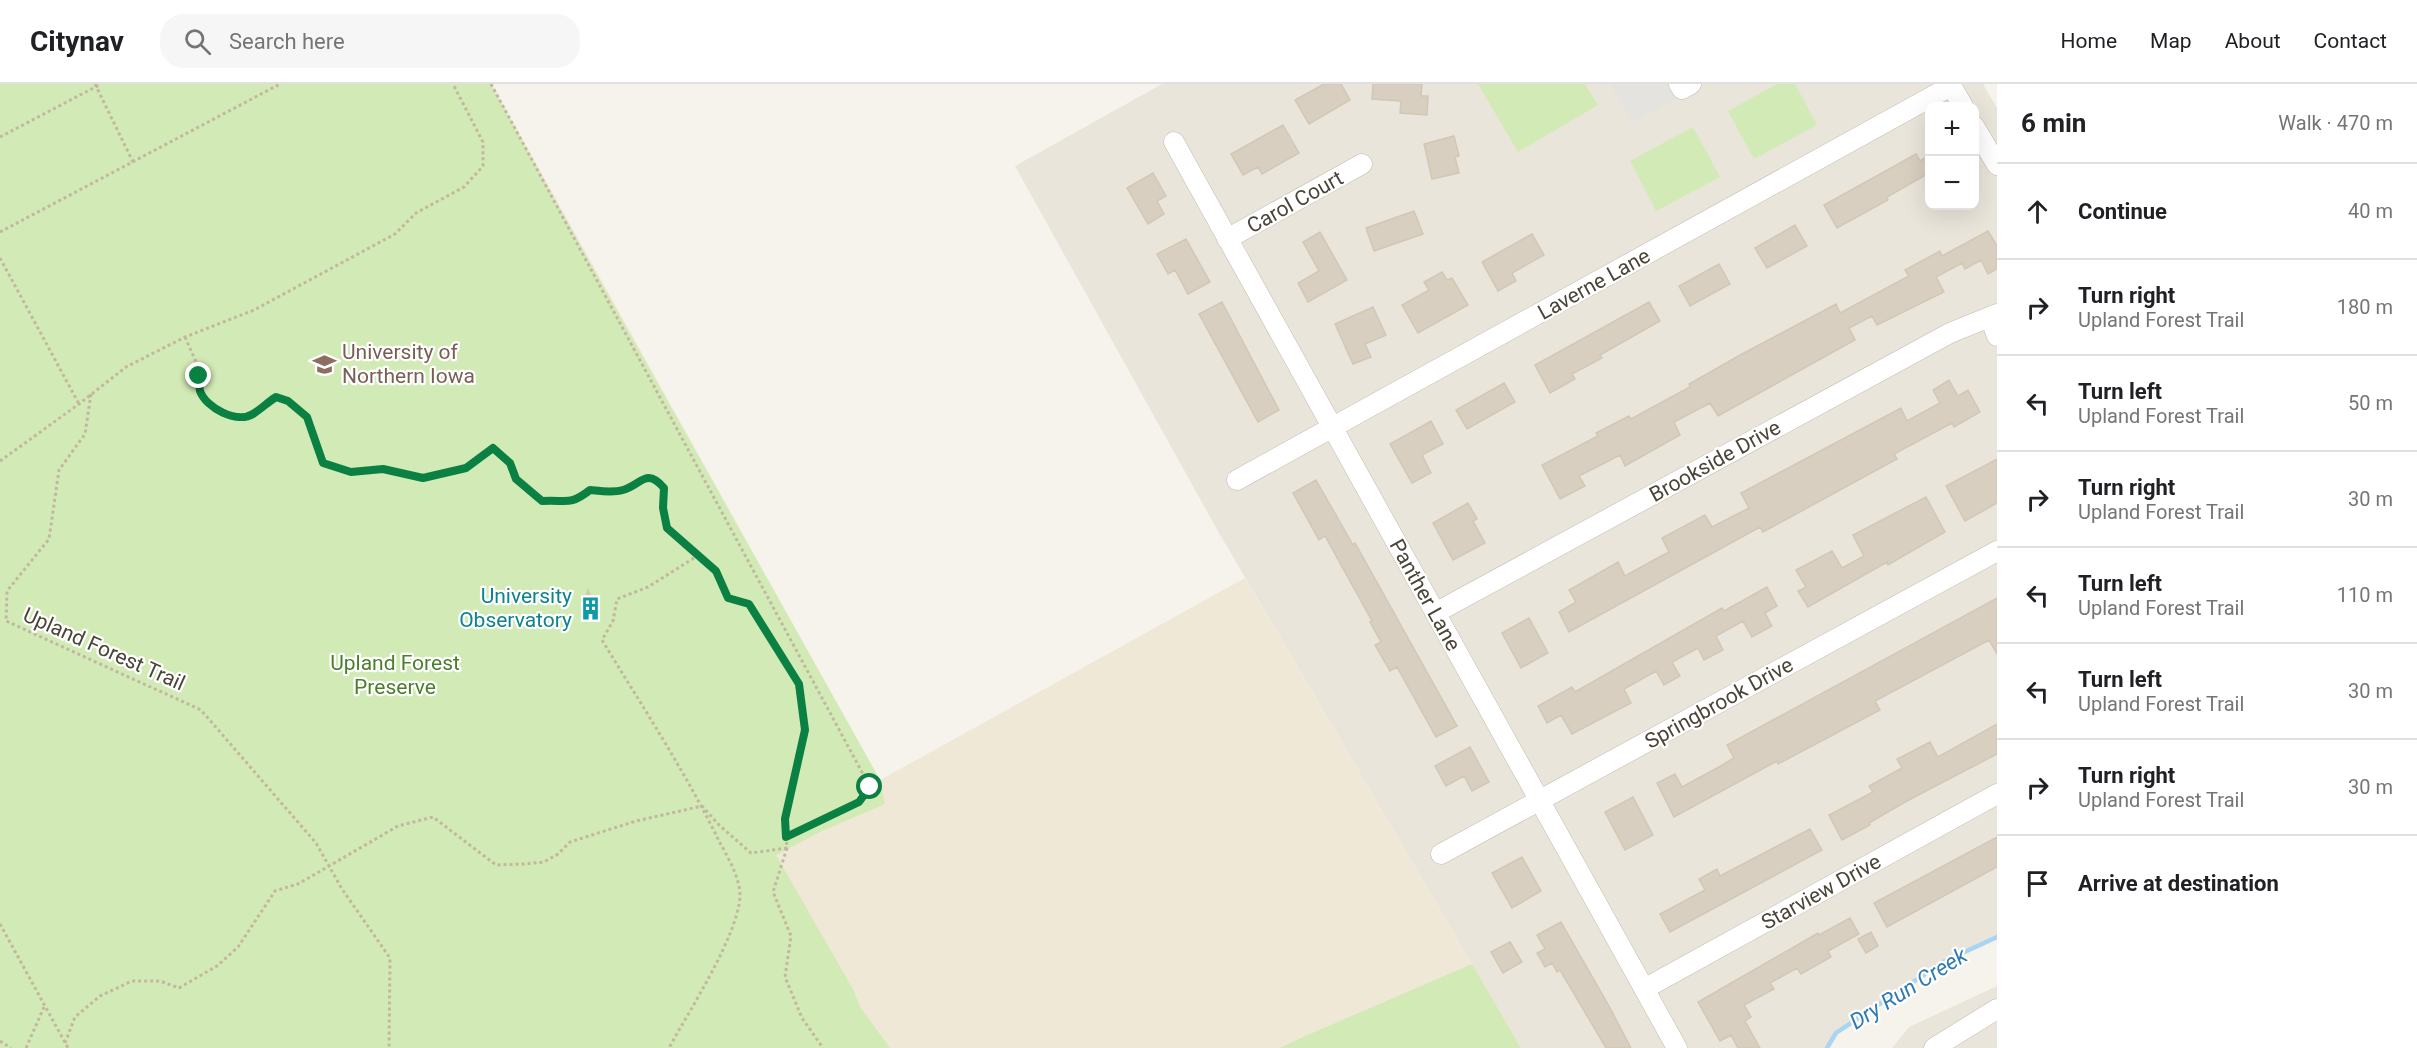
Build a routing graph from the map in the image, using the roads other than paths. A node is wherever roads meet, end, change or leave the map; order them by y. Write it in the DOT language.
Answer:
graph roads {
  1 [pos="1679,84"];
  2 [pos="1691,84"];
  3 [pos="1951,85"];
  4 [pos="1961,102"];
  5 [pos="1979,134"];
  6 [pos="1174,142"];
  7 [pos="1362,164"];
  8 [pos="1997,165"];
  9 [pos="1227,239"];
  10 [pos="1993,315"];
  11 [pos="1997,336"];
  12 [pos="1332,428"];
  13 [pos="1237,480"];
  14 [pos="1997,551"];
  15 [pos="1435,614"];
  16 [pos="1997,794"];
  17 [pos="1540,801"];
  18 [pos="1441,854"];
  19 [pos="1644,989"];
  20 [pos="1997,1009"];
  21 [pos="1677,1048"];
  22 [pos="1934,1048"];
  1 -- 2 [label="street"];
  3 -- 4 [label="street"];
  3 -- 12 [label="street, Laverne Lane"];
  5 -- 8 [label="street"];
  6 -- 9 [label="street, Panther Lane"];
  7 -- 9 [label="street, Carol Court"];
  9 -- 12 [label="street, Panther Lane"];
  10 -- 11 [label="street"];
  10 -- 15 [label="street, Brookside Drive"];
  12 -- 13 [label="street, Laverne Lane"];
  12 -- 15 [label="street, Panther Lane"];
  14 -- 17 [label="street, Springbrook Drive"];
  15 -- 17 [label="street, Panther Lane"];
  16 -- 19 [label="street, Starview Drive"];
  17 -- 18 [label="street, Springbrook Drive"];
  17 -- 19 [label="street, Panther Lane"];
  19 -- 21 [label="street, Panther Lane"];
  20 -- 22 [label="street"];
}
